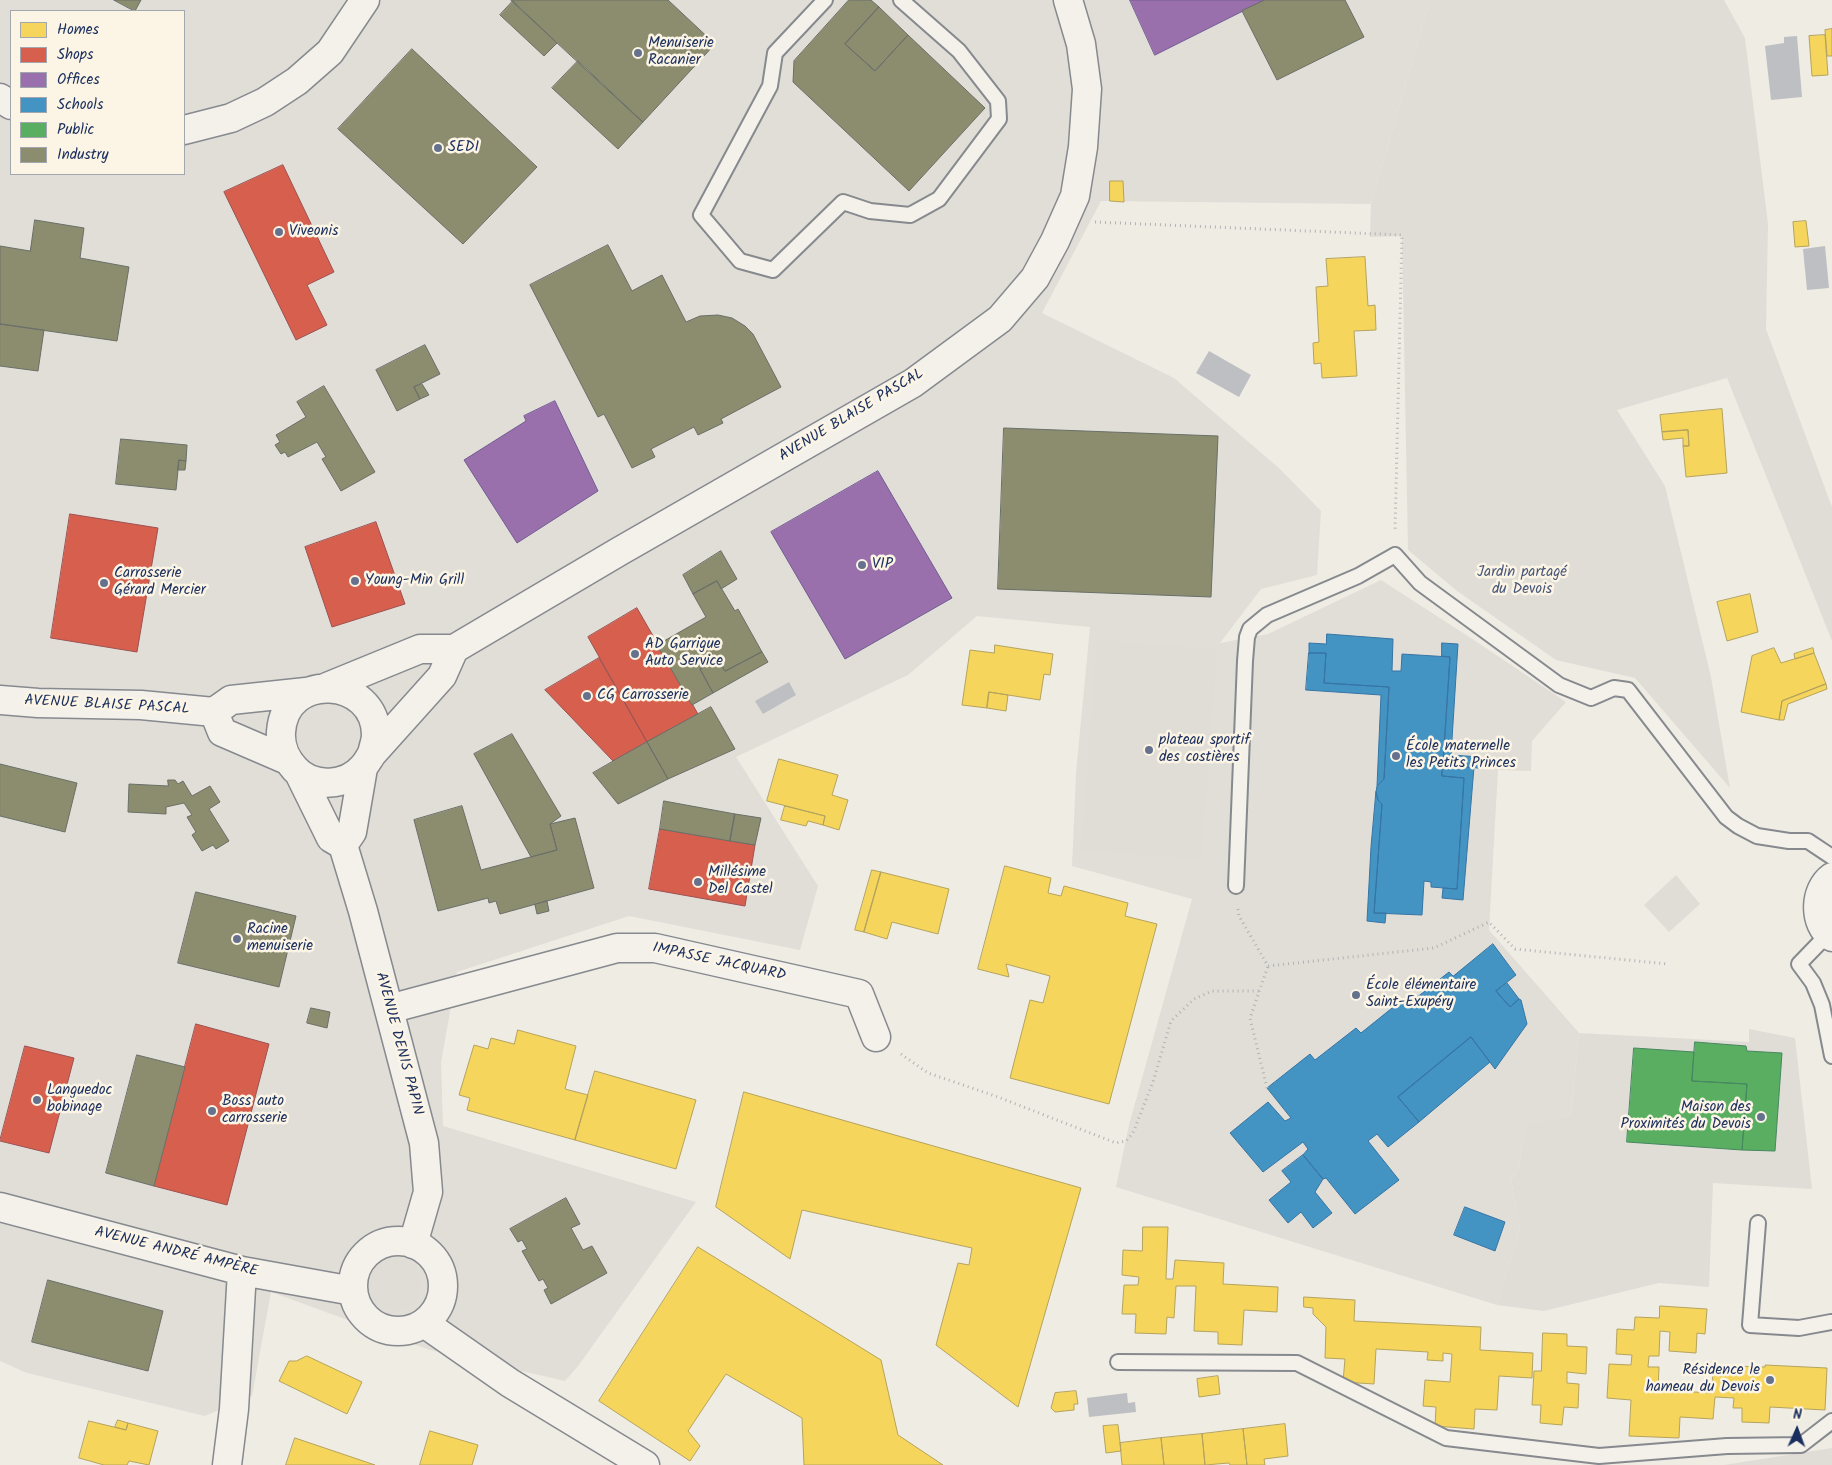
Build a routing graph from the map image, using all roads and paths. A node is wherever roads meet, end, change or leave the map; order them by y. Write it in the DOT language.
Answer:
graph roads {
  1 [pos="365,0"];
  2 [pos="825,0"];
  3 [pos="901,0"];
  4 [pos="1068,0"];
  5 [pos="185,130"];
  6 [pos="1065,219"];
  7 [pos="1395,555"];
  8 [pos="454,649"];
  9 [pos="317,690"];
  10 [pos="0,700"];
  11 [pos="214,712"];
  12 [pos="367,761"];
  13 [pos="293,767"];
  14 [pos="343,845"];
  15 [pos="1832,857"];
  16 [pos="1832,876"];
  17 [pos="1236,886"];
  18 [pos="1830,936"];
  19 [pos="1668,964"];
  20 [pos="1268,966"];
  21 [pos="1260,991"];
  22 [pos="389,1009"];
  23 [pos="876,1037"];
  24 [pos="1832,1056"];
  25 [pos="1267,1088"];
  26 [pos="0,1207"];
  27 [pos="1758,1223"];
  28 [pos="413,1244"];
  29 [pos="242,1271"];
  30 [pos="353,1291"];
  31 [pos="424,1323"];
  32 [pos="1832,1326"];
  33 [pos="1118,1362"];
  34 [pos="1832,1421"];
  35 [pos="227,1465"];
  36 [pos="645,1465"];
  1 -- 5 [label="street"];
  2 -- 3 [label="lane"];
  4 -- 6 [label="street, AVENUE BLAISE PASCAL"];
  6 -- 7 [label="path"];
  6 -- 8 [label="street, AVENUE BLAISE PASCAL"];
  7 -- 15 [label="lane"];
  7 -- 17 [label="lane"];
  8 -- 9 [label="street"];
  8 -- 12 [label="street"];
  9 -- 11 [label="street"];
  9 -- 12 [label="street"];
  9 -- 13 [label="street"];
  10 -- 11 [label="street, AVENUE BLAISE PASCAL"];
  11 -- 13 [label="street"];
  12 -- 13 [label="street"];
  12 -- 14 [label="street"];
  13 -- 14 [label="street"];
  14 -- 22 [label="street, AVENUE DENIS PAPIN"];
  16 -- 18 [label="street"];
  17 -- 20 [label="path"];
  18 -- 24 [label="lane"];
  19 -- 20 [label="path"];
  20 -- 21 [label="path"];
  21 -- 23 [label="path"];
  21 -- 25 [label="path"];
  22 -- 23 [label="street, IMPASSE JACQUARD"];
  22 -- 28 [label="street, AVENUE DENIS PAPIN"];
  26 -- 29 [label="street, AVENUE ANDRÉ AMPÈRE"];
  27 -- 32 [label="lane"];
  28 -- 30 [label="street"];
  28 -- 31 [label="street"];
  29 -- 30 [label="street, AVENUE ANDRÉ AMPÈRE"];
  29 -- 35 [label="street"];
  30 -- 31 [label="street"];
  31 -- 36 [label="street"];
  33 -- 34 [label="lane"];
}
